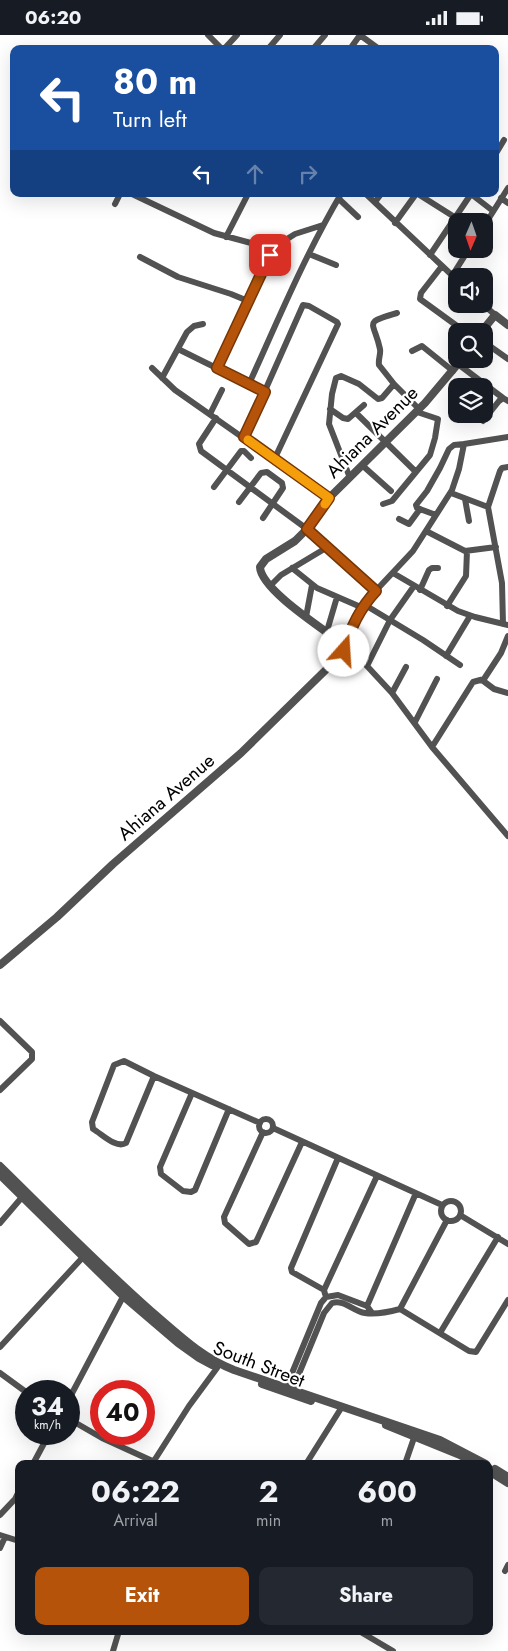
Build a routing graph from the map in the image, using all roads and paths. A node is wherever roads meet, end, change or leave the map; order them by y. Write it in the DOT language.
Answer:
graph roads {
  1 [pos="208,35"];
  2 [pos="237,35"];
  3 [pos="280,35"];
  4 [pos="325,35"];
  5 [pos="360,35"];
  6 [pos="219,45"];
  7 [pos="227,45"];
  8 [pos="271,45"];
  9 [pos="316,45"];
  10 [pos="374,45"];
  11 [pos="504,140"];
  12 [pos="499,148"];
  13 [pos="508,188"];
  14 [pos="118,197"];
  15 [pos="138,197"];
  16 [pos="246,197"];
  17 [pos="339,197"];
  18 [pos="341,197"];
  19 [pos="369,197"];
  20 [pos="379,197"];
  21 [pos="415,197"];
  22 [pos="422,197"];
  23 [pos="469,197"];
  24 [pos="475,197"];
  25 [pos="501,198"];
  26 [pos="375,203"];
  27 [pos="508,203"];
  28 [pos="115,204"];
  29 [pos="493,211"];
  30 [pos="448,213"];
  31 [pos="459,213"];
  32 [pos="358,217"];
  33 [pos="395,223"];
  34 [pos="323,225"];
  35 [pos="448,229"];
  36 [pos="226,237"];
  37 [pos="272,248"];
  38 [pos="309,254"];
  39 [pos="430,255"];
  40 [pos="140,257"];
  41 [pos="336,265"];
  42 [pos="442,266"];
  43 [pos="448,272"];
  44 [pos="248,301"];
  45 [pos="493,312"];
  46 [pos="397,313"];
  47 [pos="496,315"];
  48 [pos="453,323"];
  49 [pos="489,323"];
  50 [pos="203,324"];
  51 [pos="508,325"];
  52 [pos="493,348"];
  53 [pos="178,349"];
  54 [pos="412,351"];
  55 [pos="508,359"];
  56 [pos="448,360"];
  57 [pos="152,368"];
  58 [pos="217,368"];
  59 [pos="455,368"];
  60 [pos="462,368"];
  61 [pos="162,378"];
  62 [pos="249,384"];
  63 [pos="394,384"];
  64 [pos="222,390"];
  65 [pos="265,392"];
  66 [pos="506,400"];
  67 [pos="364,405"];
  68 [pos="493,408"];
  69 [pos="330,409"];
  70 [pos="418,411"];
  71 [pos="356,413"];
  72 [pos="213,416"];
  73 [pos="244,437"];
  74 [pos="508,437"];
  75 [pos="385,443"];
  76 [pos="464,444"];
  77 [pos="250,458"];
  78 [pos="274,460"];
  79 [pos="363,466"];
  80 [pos="508,467"];
  81 [pos="227,470"];
  82 [pos="416,472"];
  83 [pos="350,478"];
  84 [pos="214,487"];
  85 [pos="250,487"];
  86 [pos="391,491"];
  87 [pos="450,493"];
  88 [pos="329,498"];
  89 [pos="465,499"];
  90 [pos="239,502"];
  91 [pos="273,503"];
  92 [pos="383,503"];
  93 [pos="488,507"];
  94 [pos="420,509"];
  95 [pos="436,515"];
  96 [pos="263,518"];
  97 [pos="399,519"];
  98 [pos="469,521"];
  99 [pos="307,529"];
  100 [pos="426,531"];
  101 [pos="496,547"];
  102 [pos="326,548"];
  103 [pos="467,551"];
  104 [pos="292,568"];
  105 [pos="438,568"];
  106 [pos="392,573"];
  107 [pos="270,585"];
  108 [pos="312,585"];
  109 [pos="414,586"];
  110 [pos="420,590"];
  111 [pos="376,591"];
  112 [pos="337,597"];
  113 [pos="447,606"];
  114 [pos="364,607"];
  115 [pos="470,616"];
  116 [pos="306,617"];
  117 [pos="390,620"];
  118 [pos="506,624"];
  119 [pos="327,631"];
  120 [pos="508,636"];
  121 [pos="345,647"];
  122 [pos="446,657"];
  123 [pos="460,665"];
  124 [pos="367,666"];
  125 [pos="406,667"];
  126 [pos="437,679"];
  127 [pos="482,680"];
  128 [pos="392,693"];
  129 [pos="508,693"];
  130 [pos="415,722"];
  131 [pos="432,747"];
  132 [pos="508,836"];
  133 [pos="0,965"];
  134 [pos="0,1021"];
  135 [pos="154,1076"];
  136 [pos="1,1088"];
  137 [pos="192,1093"];
  138 [pos="229,1109"];
  139 [pos="260,1123"];
  140 [pos="273,1128"];
  141 [pos="263,1132"];
  142 [pos="302,1142"];
  143 [pos="338,1158"];
  144 [pos="0,1166"];
  145 [pos="0,1175"];
  146 [pos="377,1176"];
  147 [pos="416,1193"];
  148 [pos="23,1196"];
  149 [pos="442,1205"];
  150 [pos="460,1215"];
  151 [pos="447,1220"];
  152 [pos="0,1223"];
  153 [pos="498,1237"];
  154 [pos="508,1244"];
  155 [pos="84,1256"];
  156 [pos="324,1290"];
  157 [pos="125,1293"];
  158 [pos="326,1297"];
  159 [pos="508,1300"];
  160 [pos="367,1306"];
  161 [pos="400,1309"];
  162 [pos="372,1313"];
  163 [pos="440,1333"];
  164 [pos="0,1347"];
  165 [pos="306,1349"];
  166 [pos="217,1368"];
  167 [pos="0,1373"];
  168 [pos="79,1380"];
  169 [pos="15,1384"];
  170 [pos="288,1390"];
  171 [pos="340,1410"];
  172 [pos="80,1425"];
  173 [pos="415,1434"];
  174 [pos="43,1445"];
  175 [pos="35,1460"];
  176 [pos="149,1460"];
  177 [pos="157,1460"];
  178 [pos="309,1460"];
  179 [pos="405,1460"];
  180 [pos="469,1460"];
  181 [pos="480,1460"];
  182 [pos="493,1467"];
  183 [pos="493,1474"];
  184 [pos="508,1477"];
  185 [pos="508,1483"];
  186 [pos="15,1499"];
  187 [pos="0,1515"];
  188 [pos="2,1536"];
  189 [pos="15,1540"];
  190 [pos="0,1548"];
  191 [pos="118,1635"];
  192 [pos="365,1635"];
  193 [pos="112,1651"];
  194 [pos="393,1651"];
  1 -- 6 [label="street"];
  2 -- 7 [label="street"];
  3 -- 8 [label="street"];
  4 -- 9 [label="street"];
  5 -- 10 [label="street"];
  11 -- 12 [label="street"];
  13 -- 25 [label="street"];
  14 -- 28 [label="street"];
  15 -- 36 [label="street"];
  16 -- 36 [label="street"];
  17 -- 34 [label="street"];
  18 -- 32 [label="street"];
  19 -- 26 [label="street"];
  20 -- 26 [label="street"];
  21 -- 33 [label="street"];
  22 -- 30 [label="street"];
  23 -- 31 [label="street"];
  24 -- 29 [label="street"];
  25 -- 27 [label="street"];
  25 -- 29 [label="street"];
  26 -- 33 [label="street"];
  33 -- 39 [label="street"];
  34 -- 37 [label="street"];
  34 -- 38 [label="street"];
  35 -- 39 [label="street"];
  36 -- 37 [label="street"];
  37 -- 44 [label="street"];
  38 -- 41 [label="street"];
  38 -- 62 [label="street"];
  39 -- 42 [label="street"];
  40 -- 44 [label="street"];
  42 -- 43 [label="street"];
  42 -- 48 [label="street"];
  44 -- 58 [label="street"];
  45 -- 47 [label="street"];
  46 -- 63 [label="street"];
  47 -- 49 [label="street"];
  47 -- 51 [label="street"];
  50 -- 53 [label="street"];
  52 -- 55 [label="street"];
  53 -- 58 [label="street"];
  53 -- 61 [label="street"];
  54 -- 56 [label="street"];
  57 -- 61 [label="street"];
  58 -- 62 [label="street"];
  59 -- 70 [label="street, Ahiana Avenue"];
  60 -- 66 [label="street"];
  61 -- 72 [label="street"];
  62 -- 65 [label="street"];
  63 -- 69 [label="street"];
  63 -- 70 [label="street"];
  64 -- 72 [label="street"];
  65 -- 73 [label="street"];
  65 -- 78 [label="street"];
  66 -- 68 [label="street"];
  67 -- 71 [label="street"];
  69 -- 71 [label="street"];
  69 -- 83 [label="street"];
  70 -- 75 [label="street, Ahiana Avenue"];
  70 -- 82 [label="street"];
  71 -- 75 [label="street"];
  72 -- 73 [label="street"];
  72 -- 81 [label="street"];
  73 -- 78 [label="street"];
  74 -- 76 [label="street"];
  75 -- 79 [label="street, Ahiana Avenue"];
  75 -- 82 [label="street"];
  76 -- 87 [label="street"];
  76 -- 94 [label="street"];
  77 -- 81 [label="street"];
  78 -- 88 [label="street"];
  79 -- 83 [label="street, Ahiana Avenue"];
  79 -- 86 [label="street"];
  80 -- 93 [label="street"];
  81 -- 84 [label="street"];
  81 -- 85 [label="street"];
  82 -- 92 [label="street"];
  83 -- 88 [label="street, Ahiana Avenue"];
  85 -- 90 [label="street"];
  85 -- 91 [label="street"];
  85 -- 91 [label="street"];
  87 -- 89 [label="street"];
  87 -- 95 [label="street"];
  88 -- 99 [label="street, Ahiana Avenue"];
  89 -- 93 [label="street"];
  89 -- 98 [label="street"];
  91 -- 96 [label="street"];
  91 -- 99 [label="street"];
  93 -- 101 [label="street"];
  94 -- 95 [label="street"];
  94 -- 97 [label="street"];
  95 -- 100 [label="street"];
  99 -- 102 [label="street"];
  99 -- 107 [label="street, Ahiana Avenue"];
  100 -- 103 [label="street"];
  100 -- 106 [label="street"];
  101 -- 103 [label="street"];
  101 -- 118 [label="street"];
  102 -- 104 [label="street"];
  102 -- 111 [label="street"];
  103 -- 113 [label="street"];
  104 -- 107 [label="street"];
  104 -- 108 [label="street"];
  105 -- 110 [label="street"];
  106 -- 109 [label="street"];
  106 -- 111 [label="street"];
  107 -- 116 [label="street, Ahiana Avenue"];
  108 -- 112 [label="street"];
  108 -- 116 [label="street"];
  109 -- 110 [label="street"];
  109 -- 117 [label="street"];
  110 -- 113 [label="street"];
  111 -- 114 [label="street"];
  112 -- 114 [label="street"];
  112 -- 119 [label="street"];
  113 -- 115 [label="street"];
  114 -- 117 [label="street"];
  114 -- 121 [label="street"];
  115 -- 118 [label="street"];
  115 -- 122 [label="street"];
  116 -- 119 [label="street, Ahiana Avenue"];
  117 -- 122 [label="street"];
  117 -- 124 [label="street"];
  119 -- 121 [label="street, Ahiana Avenue"];
  120 -- 127 [label="street"];
  121 -- 124 [label="street, Ahiana Avenue"];
  121 -- 133 [label="street, Ahiana Avenue"];
  122 -- 123 [label="street"];
  124 -- 128 [label="street, Ahiana Avenue"];
  125 -- 128 [label="street"];
  126 -- 130 [label="street"];
  127 -- 129 [label="street"];
  127 -- 131 [label="street"];
  128 -- 130 [label="street, Ahiana Avenue"];
  130 -- 131 [label="street, Ahiana Avenue"];
  131 -- 132 [label="street, Ahiana Avenue"];
  134 -- 136 [label="street"];
  135 -- 135 [label="street"];
  135 -- 137 [label="street"];
  137 -- 138 [label="street"];
  137 -- 138 [label="street"];
  138 -- 139 [label="street"];
  139 -- 140 [label="street"];
  139 -- 141 [label="street"];
  140 -- 141 [label="street"];
  140 -- 142 [label="street"];
  141 -- 142 [label="street"];
  142 -- 143 [label="street"];
  143 -- 146 [label="street"];
  143 -- 156 [label="street"];
  144 -- 157 [label="street"];
  145 -- 148 [label="street, South Street"];
  146 -- 147 [label="street"];
  146 -- 156 [label="street"];
  147 -- 149 [label="street"];
  147 -- 160 [label="street"];
  148 -- 152 [label="street"];
  148 -- 155 [label="street, South Street"];
  149 -- 150 [label="street"];
  149 -- 151 [label="street"];
  150 -- 151 [label="street"];
  150 -- 153 [label="street"];
  151 -- 161 [label="street"];
  153 -- 154 [label="street"];
  153 -- 163 [label="street"];
  155 -- 157 [label="street, South Street"];
  155 -- 164 [label="street"];
  156 -- 158 [label="street"];
  157 -- 166 [label="street, South Street"];
  157 -- 168 [label="street"];
  157 -- 170 [label="street"];
  158 -- 160 [label="street"];
  158 -- 165 [label="street"];
  159 -- 163 [label="street"];
  160 -- 162 [label="street"];
  161 -- 162 [label="street"];
  161 -- 163 [label="street"];
  162 -- 165 [label="street"];
  165 -- 170 [label="street"];
  166 -- 170 [label="street, South Street"];
  166 -- 177 [label="street"];
  167 -- 169 [label="street"];
  170 -- 171 [label="street, South Street"];
  170 -- 173 [label="street"];
  171 -- 173 [label="street, South Street"];
  171 -- 178 [label="street"];
  172 -- 176 [label="street"];
  173 -- 179 [label="street"];
  173 -- 180 [label="street, South Street"];
  173 -- 181 [label="street"];
  174 -- 175 [label="street"];
  182 -- 184 [label="street"];
  183 -- 185 [label="street"];
  186 -- 187 [label="street"];
  188 -- 189 [label="street"];
  188 -- 190 [label="street"];
  191 -- 193 [label="street"];
  192 -- 194 [label="street"];
}
